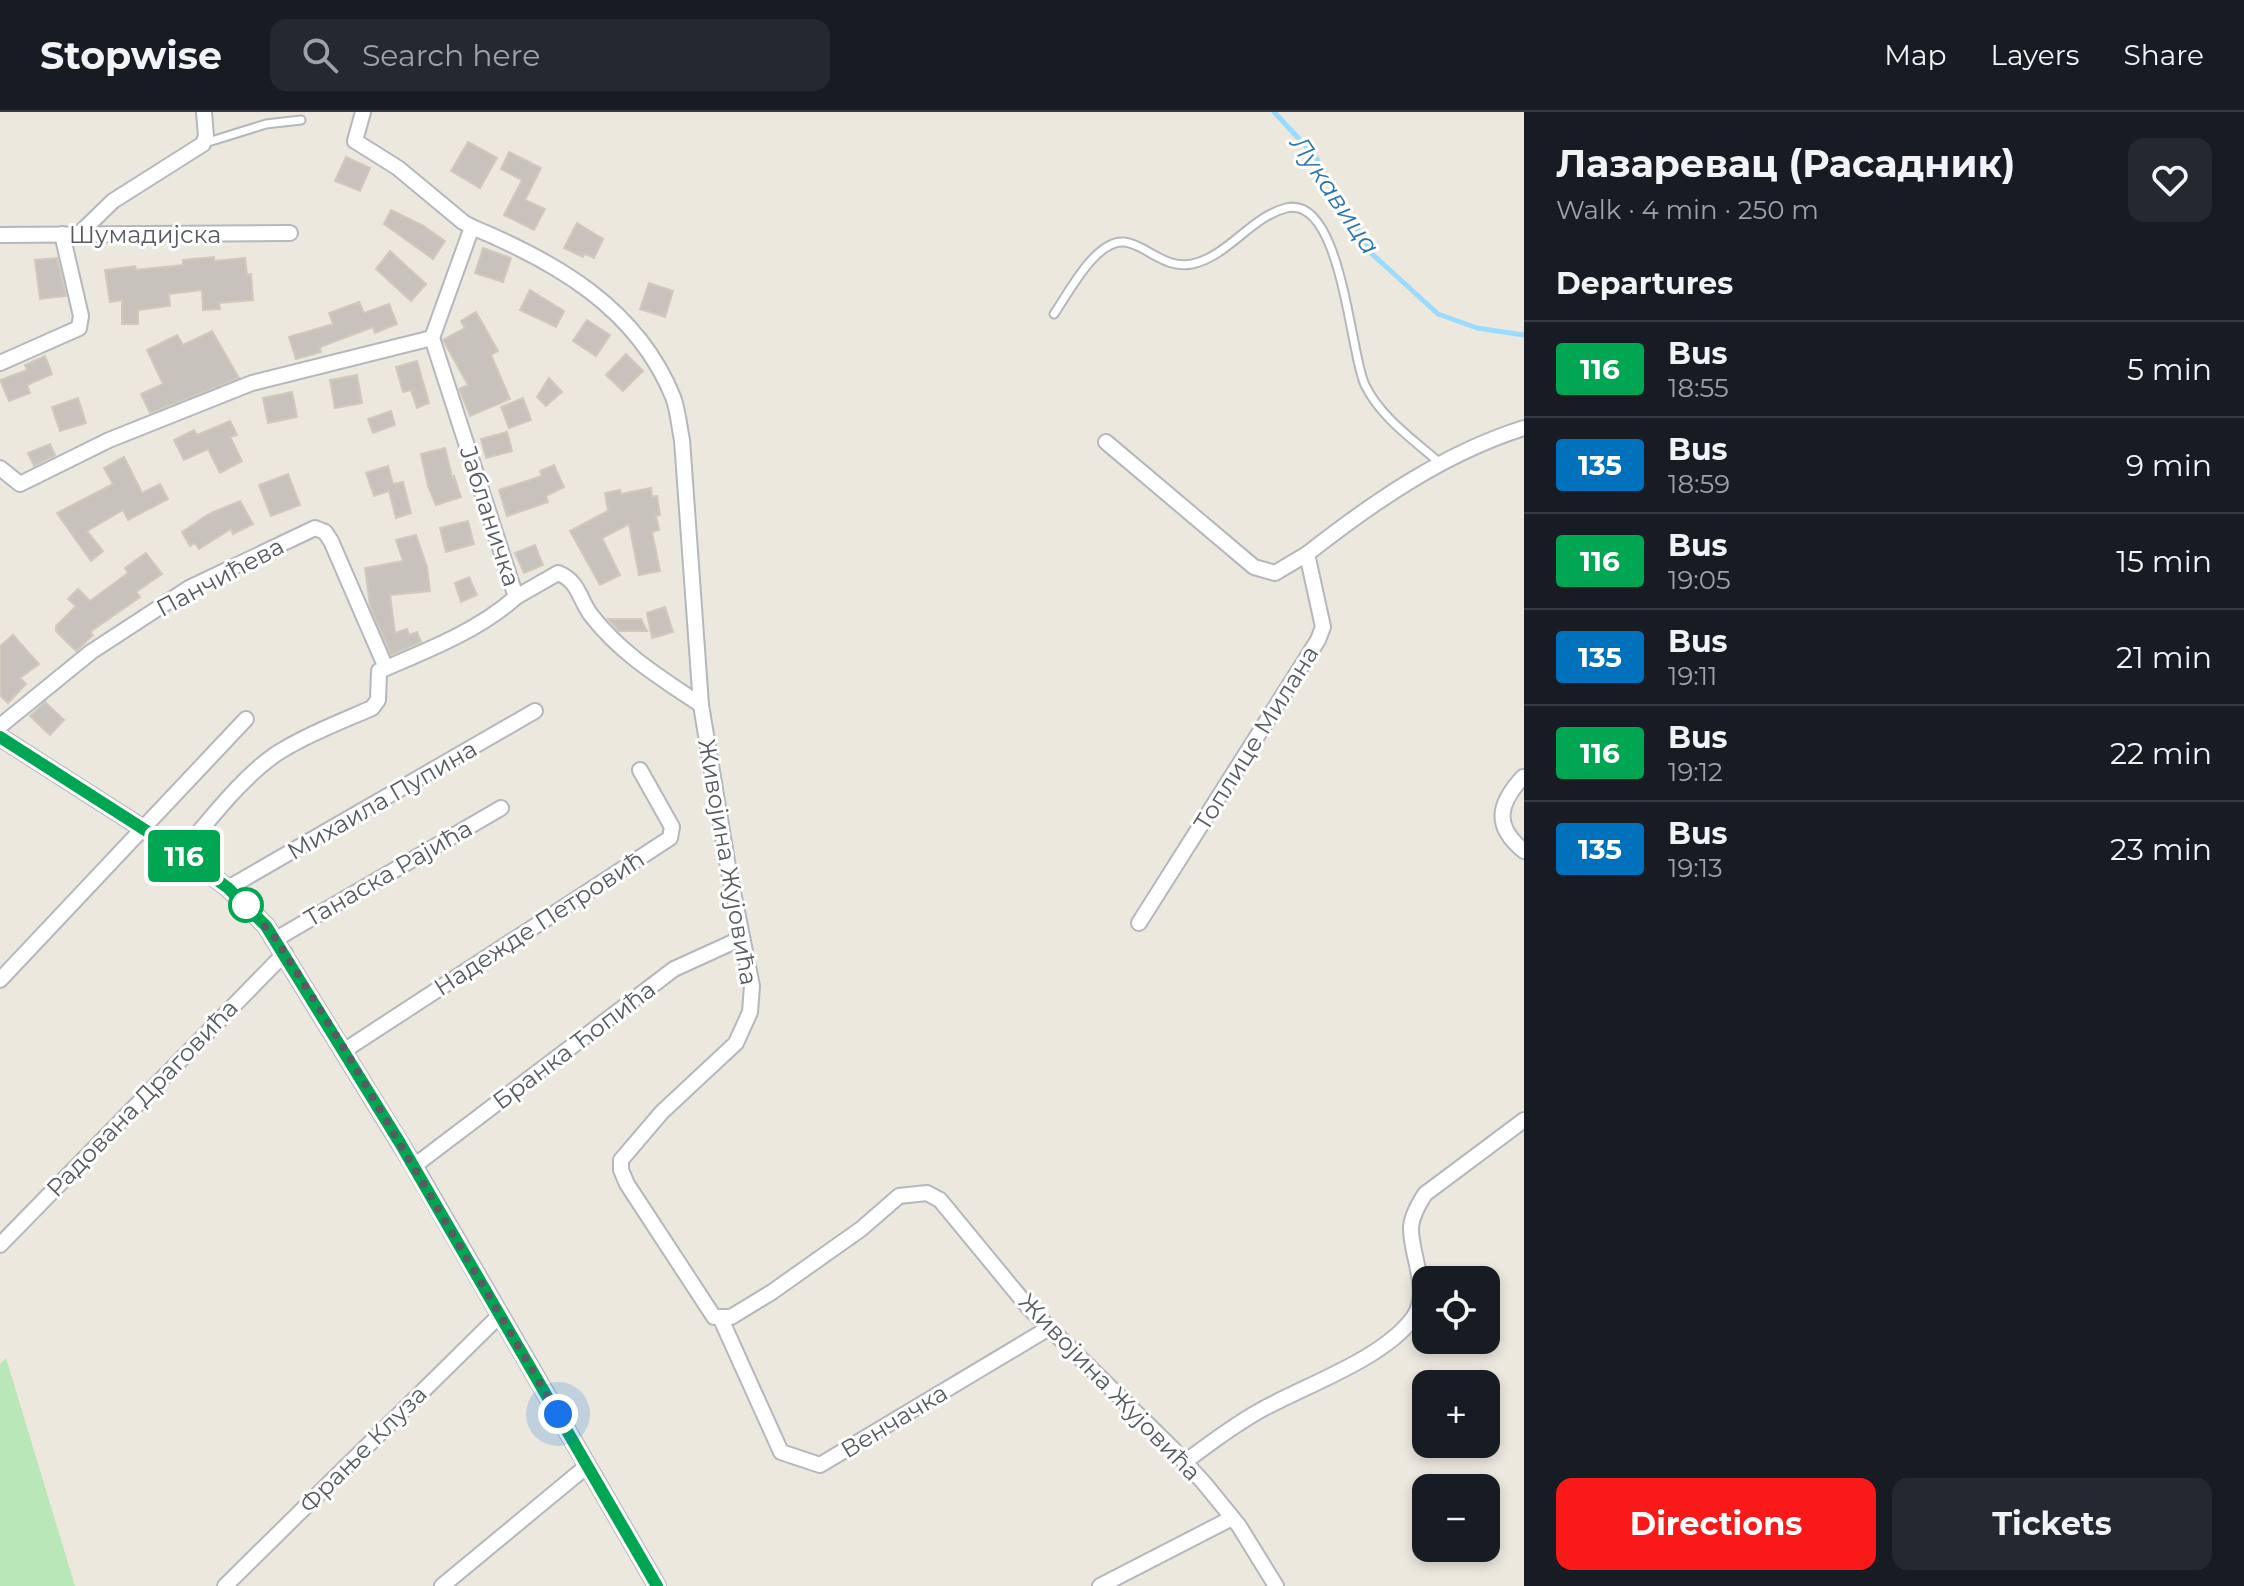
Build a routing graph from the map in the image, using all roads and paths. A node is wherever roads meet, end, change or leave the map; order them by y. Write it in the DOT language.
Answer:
graph roads {
  1 [pos="204,112"];
  2 [pos="363,112"];
  3 [pos="301,120"];
  4 [pos="203,144"];
  5 [pos="472,227"];
  6 [pos="290,233"];
  7 [pos="62,234"];
  8 [pos="79,234"];
  9 [pos="0,235"];
  10 [pos="1054,314"];
  11 [pos="432,338"];
  12 [pos="0,363"];
  13 [pos="1524,428"];
  14 [pos="1106,442"];
  15 [pos="1441,464"];
  16 [pos="0,468"];
  17 [pos="1307,554"];
  18 [pos="516,597"];
  19 [pos="386,668"];
  20 [pos="701,705"];
  21 [pos="535,711"];
  22 [pos="246,719"];
  23 [pos="0,726"];
  24 [pos="0,737"];
  25 [pos="640,770"];
  26 [pos="1523,777"];
  27 [pos="501,808"];
  28 [pos="141,829"];
  29 [pos="1524,851"];
  30 [pos="181,853"];
  31 [pos="228,888"];
  32 [pos="1139,923"];
  33 [pos="742,938"];
  34 [pos="280,946"];
  35 [pos="0,980"];
  36 [pos="345,1050"];
  37 [pos="1524,1120"];
  38 [pos="414,1166"];
  39 [pos="0,1245"];
  40 [pos="501,1314"];
  41 [pos="720,1317"];
  42 [pos="1049,1328"];
  43 [pos="1185,1462"];
  44 [pos="587,1466"];
  45 [pos="1232,1518"];
  46 [pos="225,1586"];
  47 [pos="442,1586"];
  48 [pos="657,1586"];
  49 [pos="1100,1586"];
  50 [pos="1276,1586"];
  1 -- 4 [label="street"];
  2 -- 5 [label="street, Живојина Жујовића"];
  3 -- 4 [label="lane"];
  4 -- 8 [label="street"];
  5 -- 11 [label="street"];
  5 -- 20 [label="street, Живојина Жујовића"];
  6 -- 8 [label="street, Шумадијска"];
  7 -- 8 [label="street, Шумадијска"];
  7 -- 9 [label="street, Шумадијска"];
  7 -- 12 [label="street"];
  10 -- 15 [label="lane"];
  11 -- 16 [label="street"];
  11 -- 18 [label="street, Јабланичка"];
  13 -- 15 [label="street"];
  14 -- 17 [label="street"];
  15 -- 17 [label="street"];
  17 -- 32 [label="street, Топлице Милана"];
  18 -- 19 [label="street"];
  18 -- 20 [label="street, Јабланичка"];
  19 -- 23 [label="street, Панчићева"];
  19 -- 30 [label="street"];
  20 -- 33 [label="street, Живојина Жујовића"];
  21 -- 31 [label="street, Михаила Пупина"];
  22 -- 28 [label="street"];
  24 -- 28 [label="street"];
  25 -- 36 [label="street, Надежде Петровић"];
  26 -- 29 [label="street"];
  27 -- 34 [label="street, Танаска Рајића"];
  28 -- 30 [label="street"];
  28 -- 35 [label="street"];
  30 -- 31 [label="street"];
  31 -- 34 [label="street"];
  33 -- 38 [label="street, Бранка Ћопића"];
  33 -- 41 [label="street, Живојина Жујовића"];
  34 -- 36 [label="street"];
  34 -- 39 [label="street, Радована Драговића"];
  36 -- 38 [label="street"];
  37 -- 43 [label="street"];
  38 -- 40 [label="street"];
  40 -- 44 [label="street"];
  40 -- 46 [label="street, Фрање Клуза"];
  41 -- 42 [label="street, Живојина Жујовића"];
  41 -- 42 [label="street, Венчачка"];
  42 -- 43 [label="street, Живојина Жујовића"];
  43 -- 45 [label="street, Живојина Жујовића"];
  44 -- 47 [label="street"];
  44 -- 48 [label="street"];
  45 -- 49 [label="street"];
  45 -- 50 [label="street, Живојина Жујовића"];
}
